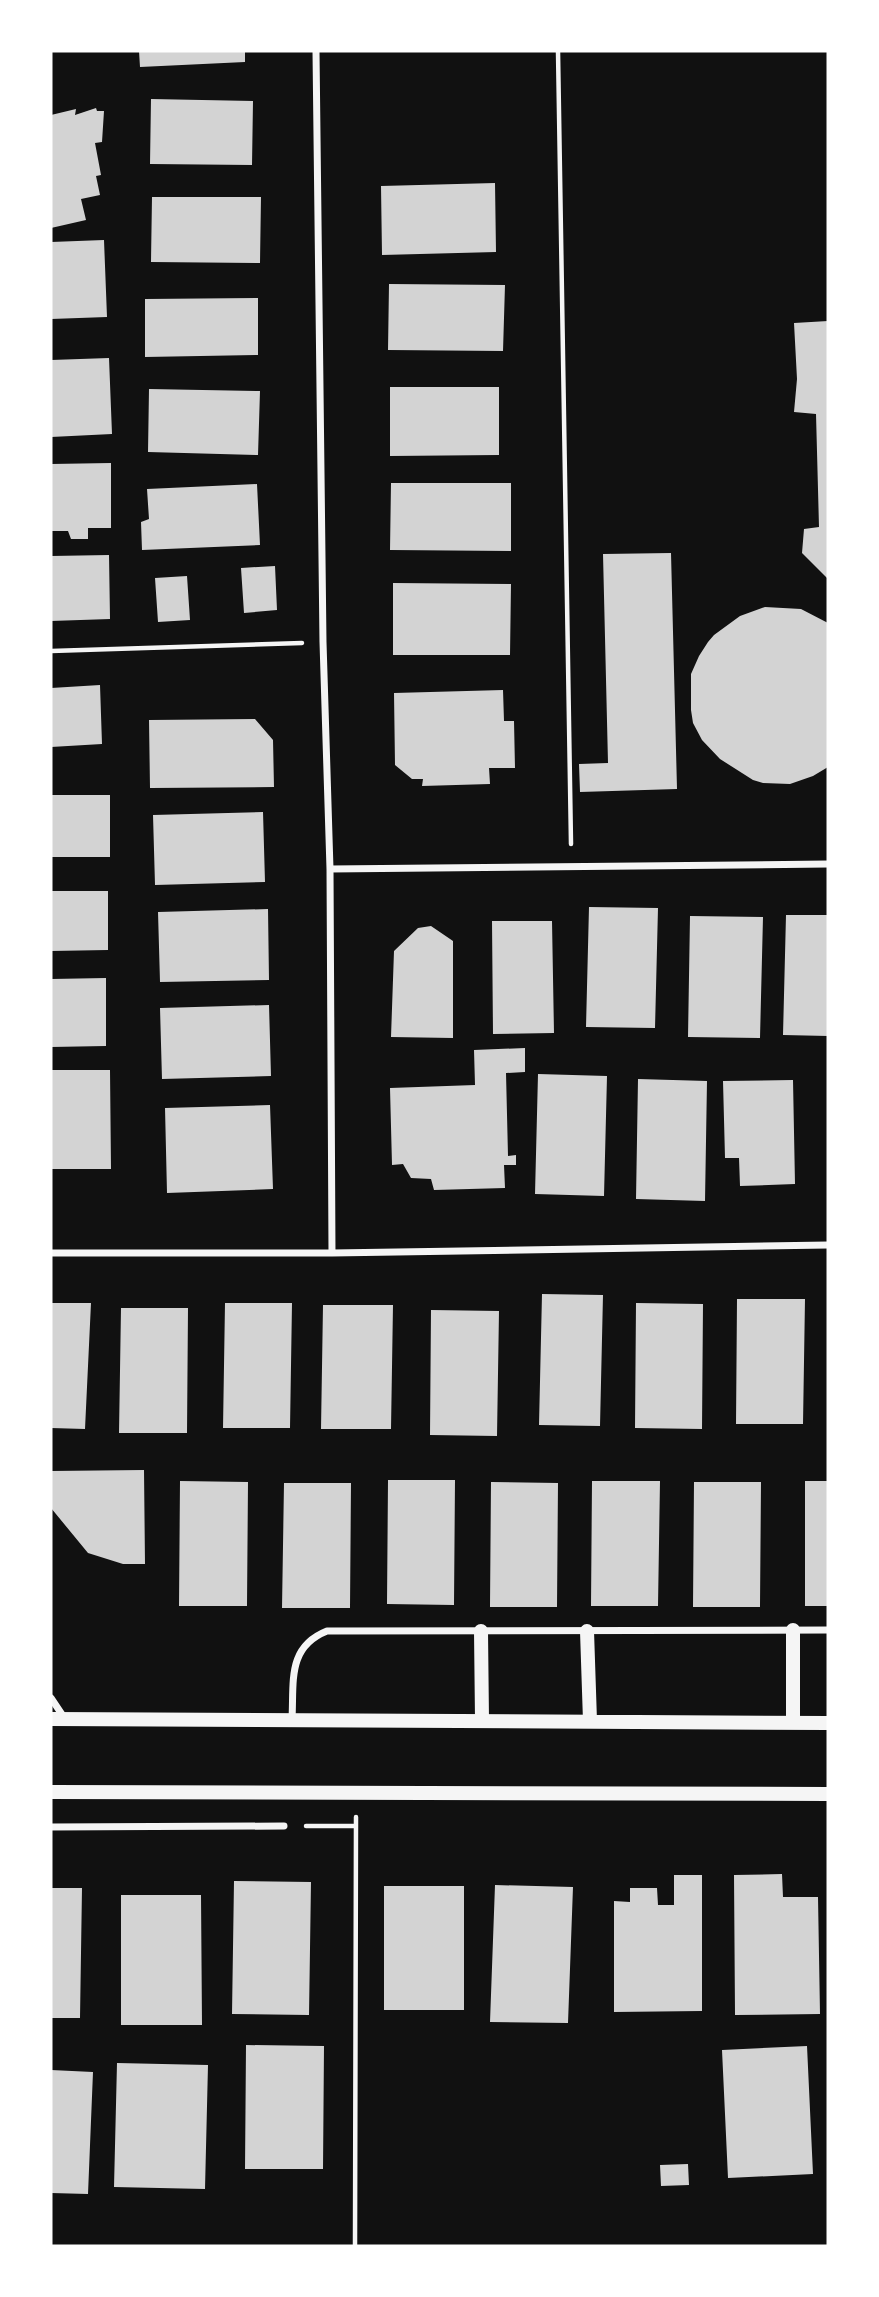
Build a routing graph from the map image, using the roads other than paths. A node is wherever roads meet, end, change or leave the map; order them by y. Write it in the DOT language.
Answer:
graph roads {
  1 [pos="316,51"];
  2 [pos="828,864"];
  3 [pos="330,869"];
  4 [pos="828,1245"];
  5 [pos="51,1253"];
  6 [pos="332,1253"];
  7 [pos="793,1630"];
  8 [pos="828,1630"];
  9 [pos="481,1631"];
  10 [pos="587,1631"];
  11 [pos="51,1698"];
  12 [pos="58,1719"];
  13 [pos="292,1719"];
  14 [pos="482,1720"];
  15 [pos="590,1721"];
  16 [pos="793,1722"];
  17 [pos="828,1723"];
  18 [pos="51,1792"];
  19 [pos="828,1794"];
  20 [pos="284,1826"];
  21 [pos="51,1827"];
  1 -- 3 [label="street"];
  2 -- 3 [label="street"];
  3 -- 6 [label="street"];
  4 -- 6 [label="street"];
  5 -- 6 [label="street"];
  7 -- 8 [label="street"];
  7 -- 10 [label="street"];
  7 -- 16 [label="main road"];
  9 -- 10 [label="street"];
  9 -- 13 [label="street"];
  9 -- 14 [label="main road"];
  10 -- 15 [label="main road"];
  11 -- 12 [label="street"];
  12 -- 13 [label="main road"];
  13 -- 14 [label="main road"];
  14 -- 15 [label="main road"];
  15 -- 16 [label="main road"];
  16 -- 17 [label="main road"];
  18 -- 19 [label="main road"];
  20 -- 21 [label="street"];
}
